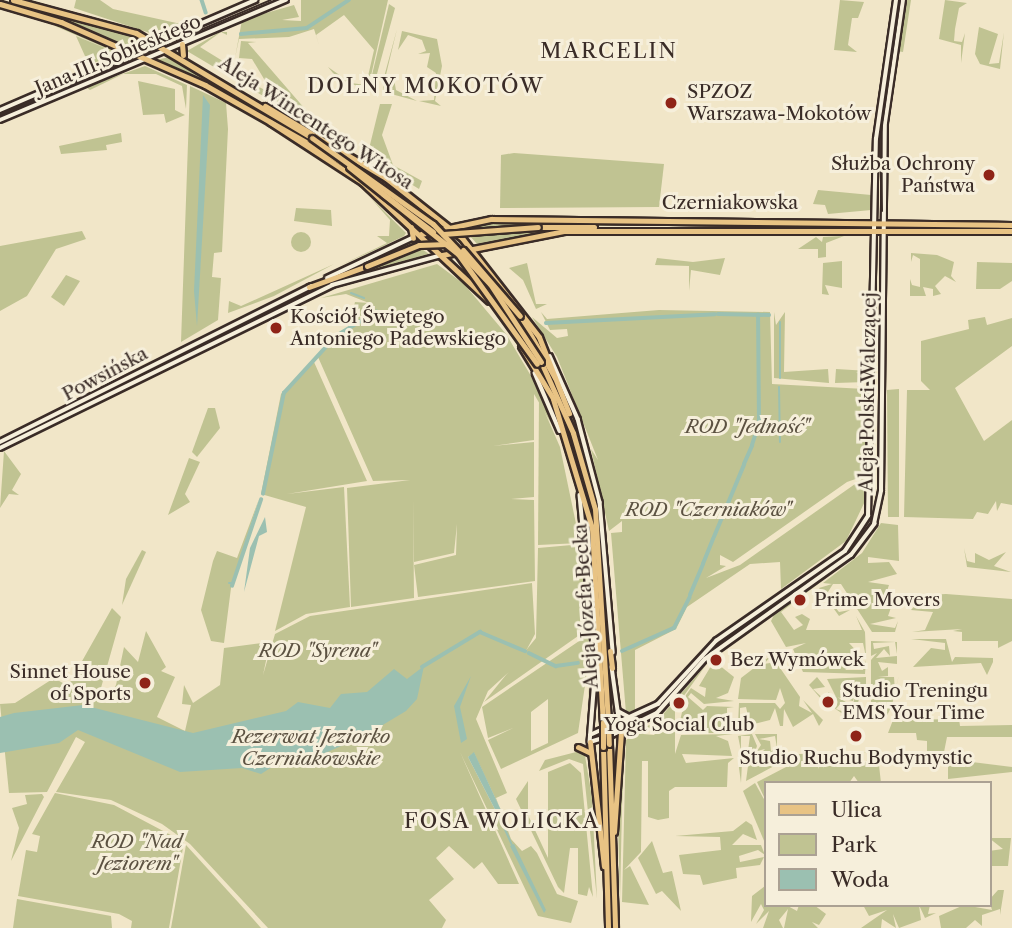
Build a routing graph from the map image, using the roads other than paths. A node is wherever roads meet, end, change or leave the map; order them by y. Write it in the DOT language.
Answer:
graph roads {
  1 [pos="13,0"];
  2 [pos="255,0"];
  3 [pos="286,0"];
  4 [pos="896,0"];
  5 [pos="903,0"];
  6 [pos="0,4"];
  7 [pos="157,44"];
  8 [pos="182,44"];
  9 [pos="120,48"];
  10 [pos="169,49"];
  11 [pos="134,54"];
  12 [pos="185,57"];
  13 [pos="122,58"];
  14 [pos="146,59"];
  15 [pos="265,106"];
  16 [pos="0,110"];
  17 [pos="0,120"];
  18 [pos="267,120"];
  19 [pos="311,141"];
  20 [pos="349,167"];
  21 [pos="876,221"];
  22 [pos="884,221"];
  23 [pos="410,224"];
  24 [pos="1012,225"];
  25 [pos="449,226"];
  26 [pos="621,229"];
  27 [pos="436,230"];
  28 [pos="876,230"];
  29 [pos="885,230"];
  30 [pos="1012,231"];
  31 [pos="421,234"];
  32 [pos="413,238"];
  33 [pos="462,238"];
  34 [pos="447,240"];
  35 [pos="429,242"];
  36 [pos="487,244"];
  37 [pos="472,248"];
  38 [pos="454,252"];
  39 [pos="442,255"];
  40 [pos="488,265"];
  41 [pos="309,287"];
  42 [pos="529,359"];
  43 [pos="543,360"];
  44 [pos="554,400"];
  45 [pos="0,442"];
  46 [pos="0,449"];
  47 [pos="588,477"];
  48 [pos="606,625"];
  49 [pos="599,631"];
  50 [pos="612,668"];
  51 [pos="595,679"];
  52 [pos="618,710"];
  53 [pos="635,719"];
  54 [pos="606,721"];
  55 [pos="620,724"];
  56 [pos="621,732"];
  57 [pos="590,735"];
  58 [pos="590,742"];
  59 [pos="606,745"];
  60 [pos="578,747"];
  61 [pos="593,759"];
  62 [pos="612,842"];
  63 [pos="607,883"];
  64 [pos="611,897"];
  65 [pos="608,928"];
  66 [pos="615,928"];
  1 -- 7 [label="main road, Aleja Wincentego Witosa"];
  2 -- 7 [label="main road, Jana III Sobieskiego"];
  3 -- 8 [label="main road, Jana III Sobieskiego"];
  4 -- 21 [label="main road, Aleja Polski Walczącej"];
  5 -- 22 [label="main road, Aleja Polski Walczącej"];
  6 -- 9 [label="main road, Aleja Wincentego Witosa"];
  7 -- 10 [label="main road, Aleja Wincentego Witosa"];
  7 -- 11 [label="main road, Jana III Sobieskiego"];
  8 -- 10 [label="main road, Jana III Sobieskiego"];
  8 -- 12 [label="main road"];
  9 -- 11 [label="main road, Aleja Wincentego Witosa"];
  9 -- 13 [label="main road"];
  10 -- 12 [label="main road, Aleja Wincentego Witosa"];
  10 -- 14 [label="main road, Jana III Sobieskiego"];
  11 -- 13 [label="main road, Jana III Sobieskiego"];
  11 -- 14 [label="main road, Aleja Wincentego Witosa"];
  12 -- 15 [label="main road, Aleja Wincentego Witosa"];
  13 -- 16 [label="main road, Jana III Sobieskiego"];
  14 -- 17 [label="main road, Jana III Sobieskiego"];
  14 -- 18 [label="main road, Aleja Wincentego Witosa"];
  15 -- 19 [label="main road, Aleja Wincentego Witosa"];
  15 -- 25 [label="main road"];
  18 -- 19 [label="main road, Aleja Wincentego Witosa"];
  18 -- 23 [label="main road"];
  19 -- 20 [label="main road, Aleja Wincentego Witosa, bridge"];
  19 -- 34 [label="main road, Aleja Wincentego Witosa, bridge"];
  20 -- 26 [label="main road, bridge"];
  20 -- 34 [label="main road, Aleja Wincentego Witosa, bridge"];
  21 -- 22 [label="main road, Czerniakowska"];
  21 -- 25 [label="main road, Czerniakowska"];
  21 -- 28 [label="main road, Aleja Polski Walczącej"];
  22 -- 24 [label="main road, Czerniakowska"];
  22 -- 29 [label="main road, Aleja Polski Walczącej"];
  23 -- 31 [label="main road"];
  23 -- 32 [label="main road"];
  25 -- 27 [label="main road"];
  25 -- 33 [label="main road"];
  26 -- 28 [label="main road, Czerniakowska"];
  26 -- 36 [label="main road, Czerniakowska"];
  27 -- 31 [label="main road"];
  27 -- 35 [label="main road"];
  28 -- 29 [label="main road, Czerniakowska"];
  28 -- 53 [label="main road, Aleja Polski Walczącej"];
  29 -- 30 [label="main road, Czerniakowska"];
  29 -- 56 [label="main road, Aleja Polski Walczącej"];
  31 -- 32 [label="main road"];
  31 -- 35 [label="main road"];
  32 -- 41 [label="main road"];
  33 -- 37 [label="main road, Aleja Józefa Becka"];
  33 -- 38 [label="main road"];
  34 -- 43 [label="main road, Aleja Józefa Becka, bridge"];
  35 -- 39 [label="main road"];
  36 -- 37 [label="main road, Czerniakowska"];
  36 -- 40 [label="main road"];
  37 -- 38 [label="main road, Czerniakowska"];
  37 -- 40 [label="main road, Aleja Józefa Becka"];
  38 -- 39 [label="main road"];
  39 -- 42 [label="main road, Aleja Józefa Becka"];
  39 -- 46 [label="main road, Powsińska"];
  40 -- 43 [label="main road, Aleja Józefa Becka"];
  41 -- 43 [label="main road, bridge"];
  41 -- 45 [label="main road, Powsińska"];
  42 -- 44 [label="main road"];
  42 -- 51 [label="main road, Aleja Józefa Becka"];
  43 -- 44 [label="main road, Aleja Józefa Becka"];
  43 -- 47 [label="main road, Aleja Józefa Becka"];
  43 -- 47 [label="main road"];
  43 -- 50 [label="main road, Aleja Józefa Becka"];
  44 -- 49 [label="main road, Aleja Józefa Becka"];
  47 -- 48 [label="main road, Aleja Józefa Becka"];
  48 -- 50 [label="main road"];
  48 -- 54 [label="main road, Aleja Józefa Becka"];
  49 -- 51 [label="main road"];
  49 -- 54 [label="main road, Aleja Józefa Becka"];
  50 -- 52 [label="main road, Aleja Józefa Becka"];
  51 -- 57 [label="main road, Aleja Józefa Becka"];
  52 -- 53 [label="main road"];
  52 -- 55 [label="main road, Aleja Józefa Becka"];
  53 -- 55 [label="main road, Aleja Polski Walczącej"];
  54 -- 59 [label="main road, Aleja Józefa Becka, bridge"];
  55 -- 56 [label="main road, Aleja Józefa Becka"];
  55 -- 57 [label="main road, Aleja Polski Walczącej"];
  56 -- 58 [label="main road, Aleja Polski Walczącej"];
  56 -- 62 [label="main road"];
  57 -- 58 [label="main road, Aleja Józefa Becka"];
  58 -- 61 [label="main road"];
  59 -- 62 [label="main road, Aleja Józefa Becka"];
  59 -- 63 [label="main road, Aleja Józefa Becka"];
  60 -- 61 [label="main road"];
  61 -- 63 [label="main road"];
  62 -- 64 [label="main road, Aleja Józefa Becka"];
  63 -- 64 [label="main road, Aleja Józefa Becka"];
  64 -- 65 [label="main road, Aleja Józefa Becka"];
  64 -- 66 [label="main road, Aleja Józefa Becka"];
}
